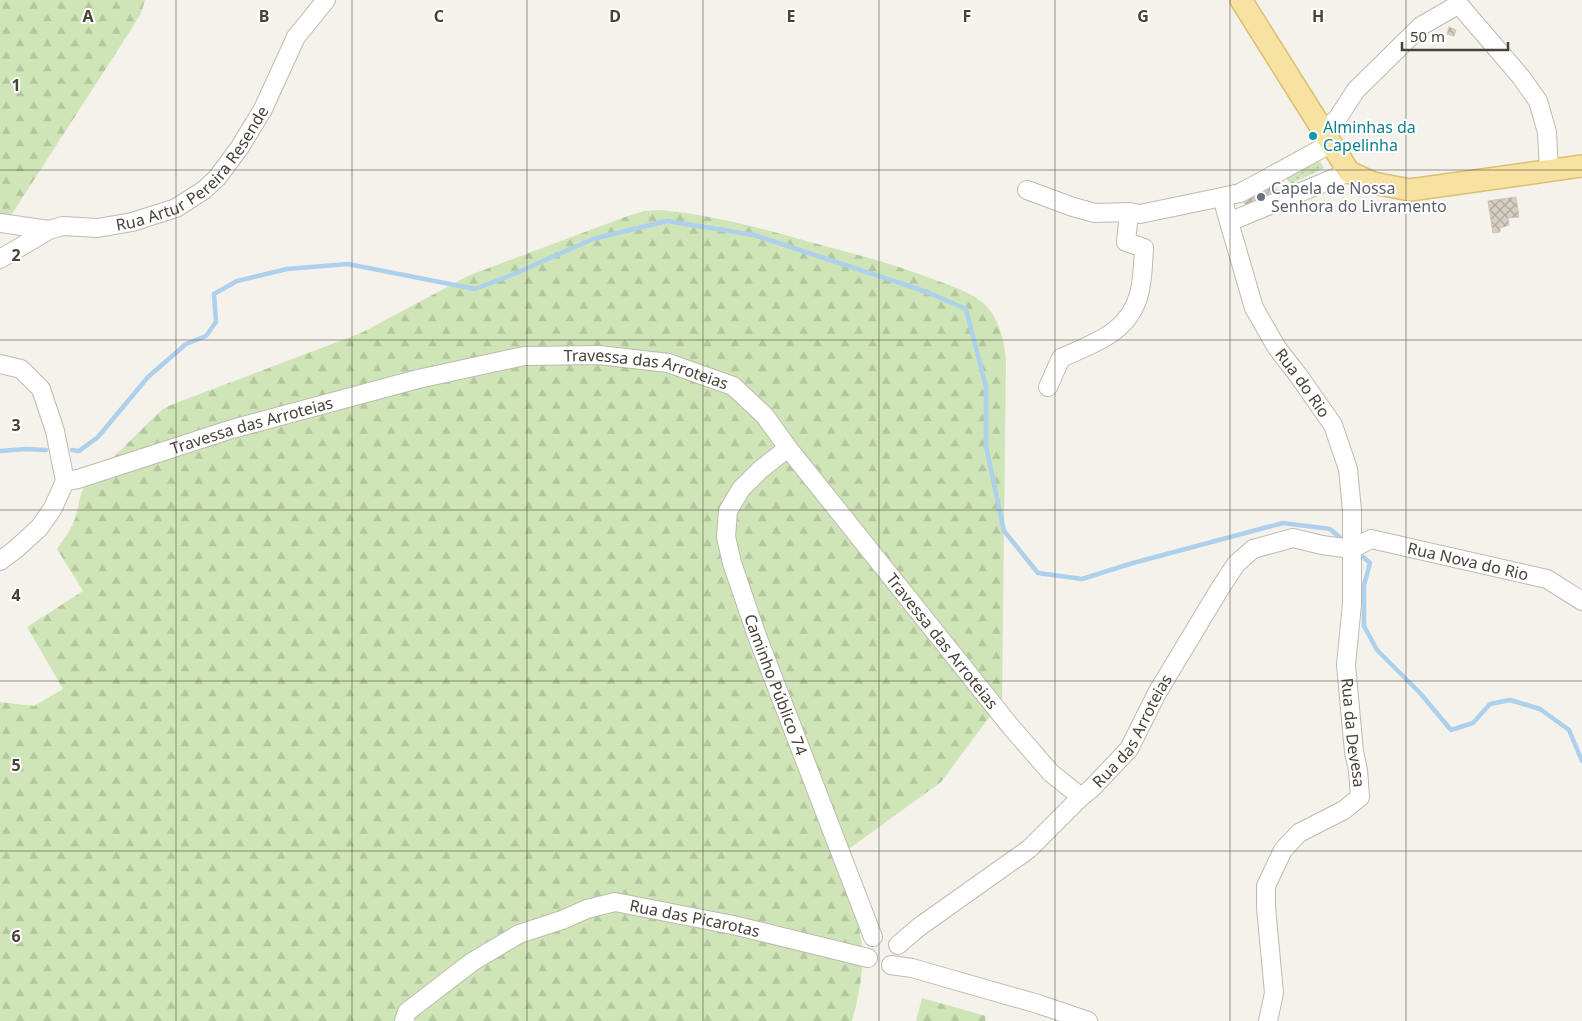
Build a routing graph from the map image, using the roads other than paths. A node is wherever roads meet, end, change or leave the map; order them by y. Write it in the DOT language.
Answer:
graph roads {
  1 [pos="326,0"];
  2 [pos="1241,0"];
  3 [pos="1461,4"];
  4 [pos="1326,137"];
  5 [pos="1582,166"];
  6 [pos="1549,171"];
  7 [pos="1349,172"];
  8 [pos="1027,190"];
  9 [pos="1222,197"];
  10 [pos="1129,212"];
  11 [pos="1229,222"];
  12 [pos="0,223"];
  13 [pos="49,230"];
  14 [pos="0,259"];
  15 [pos="0,364"];
  16 [pos="1048,387"];
  17 [pos="788,448"];
  18 [pos="65,481"];
  19 [pos="1352,549"];
  20 [pos="0,561"];
  21 [pos="1582,601"];
  22 [pos="1080,797"];
  23 [pos="874,937"];
  24 [pos="898,945"];
  25 [pos="868,958"];
  26 [pos="891,965"];
  27 [pos="404,1021"];
  28 [pos="1088,1021"];
  29 [pos="1268,1021"];
  1 -- 13 [label="street, Rua Artur Pereira Resende"];
  2 -- 4 [label="main road"];
  3 -- 4 [label="street"];
  3 -- 6 [label="street"];
  4 -- 7 [label="main road"];
  4 -- 9 [label="street"];
  5 -- 6 [label="main road"];
  6 -- 7 [label="main road"];
  7 -- 11 [label="street"];
  8 -- 10 [label="street"];
  9 -- 10 [label="street"];
  9 -- 11 [label="street, Rua do Rio"];
  10 -- 16 [label="street"];
  11 -- 19 [label="street, Rua do Rio"];
  12 -- 13 [label="street"];
  13 -- 14 [label="street, Rua Artur Pereira Resende"];
  15 -- 18 [label="street"];
  17 -- 18 [label="street, Travessa das Arroteias"];
  17 -- 22 [label="street, Travessa das Arroteias"];
  17 -- 23 [label="street, Caminho Público 74"];
  18 -- 20 [label="street"];
  19 -- 21 [label="street, Rua Nova do Rio"];
  19 -- 22 [label="street, Rua das Arroteias"];
  19 -- 29 [label="street, Rua da Devesa"];
  22 -- 24 [label="street, Rua das Arroteias"];
  23 -- 24 [label="street"];
  23 -- 25 [label="street"];
  24 -- 26 [label="street"];
  25 -- 26 [label="street"];
  25 -- 27 [label="street, Rua das Picarotas"];
  26 -- 28 [label="street"];
}
